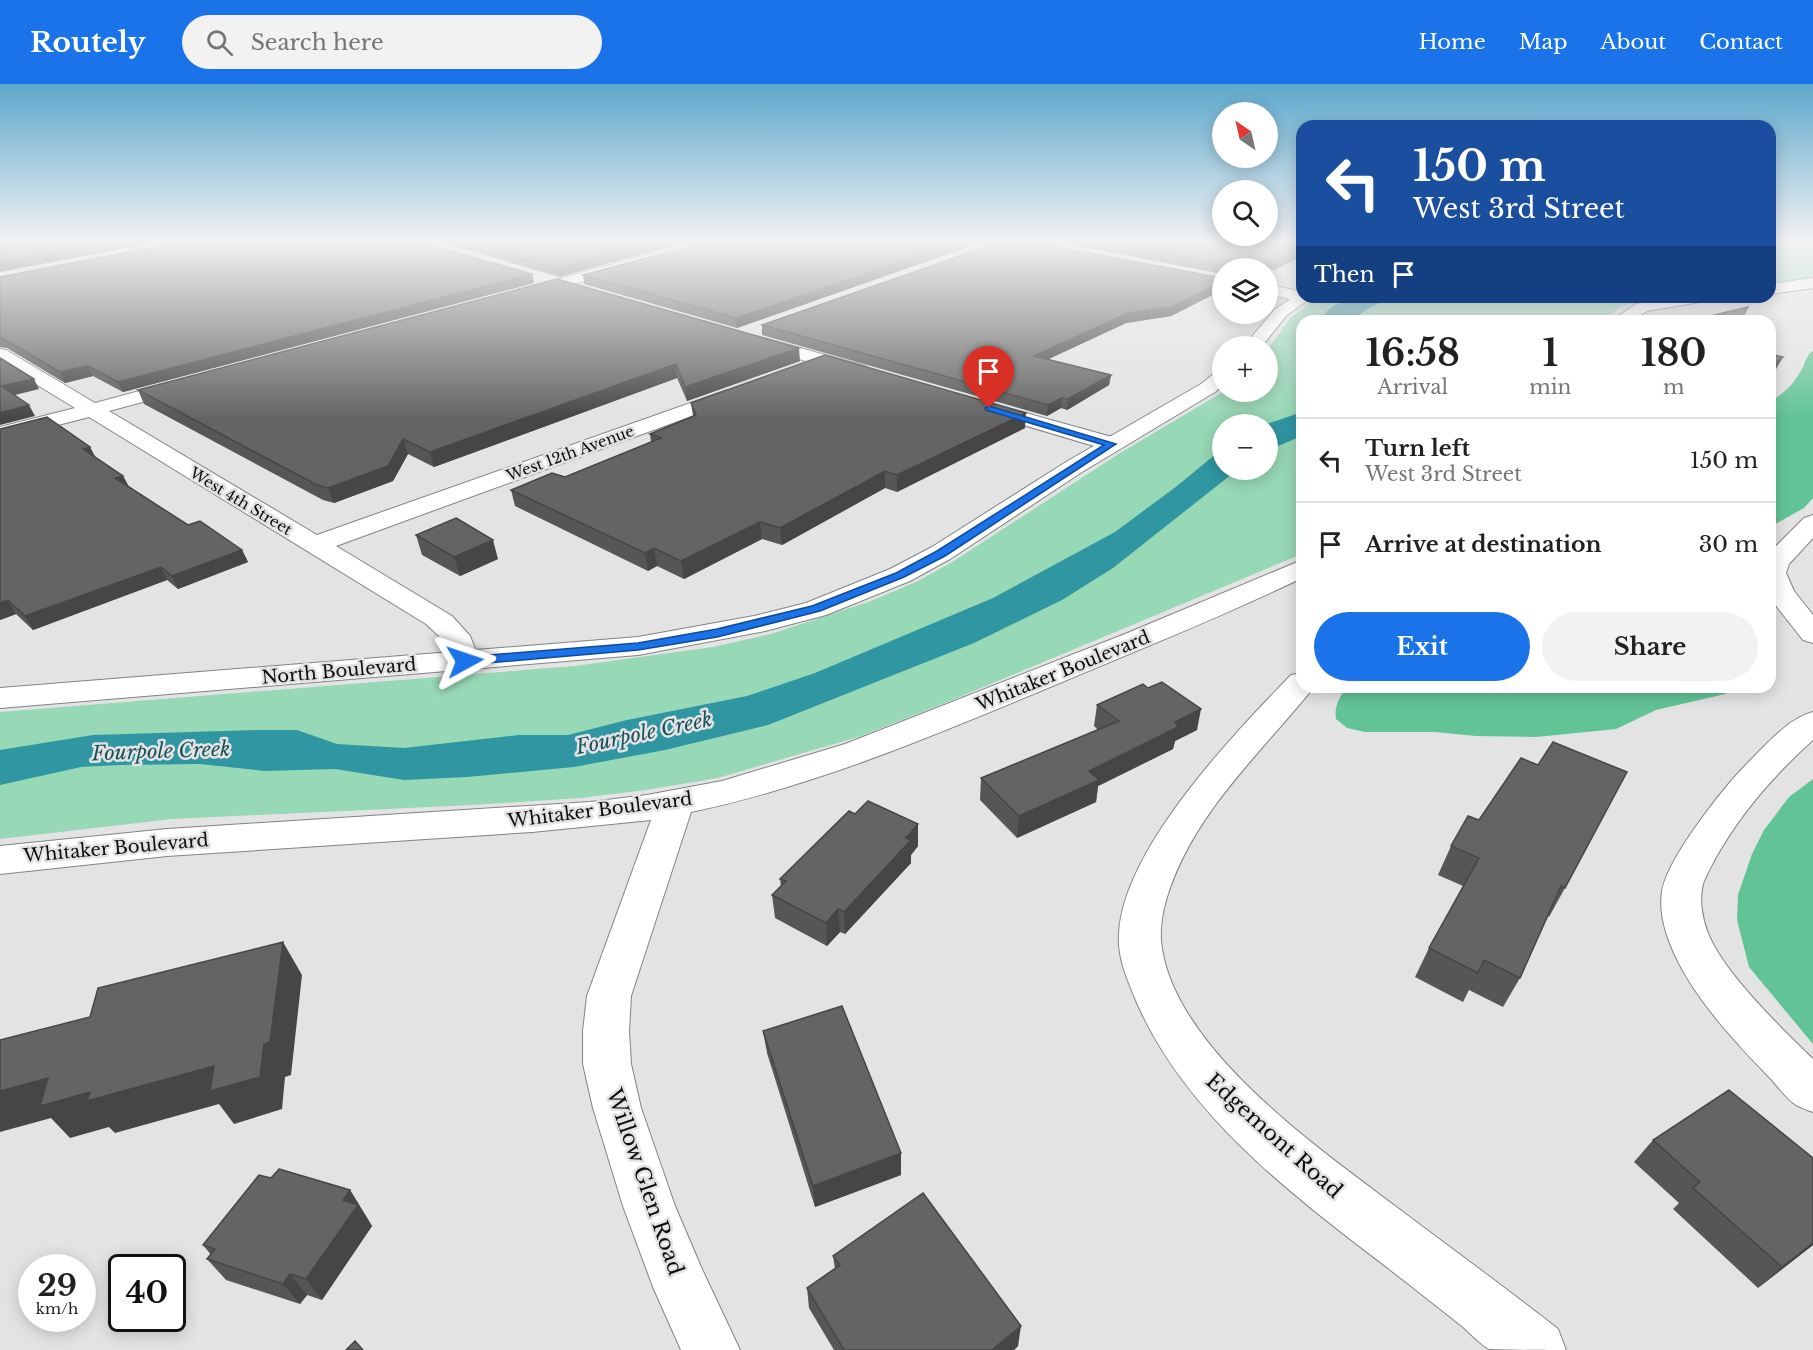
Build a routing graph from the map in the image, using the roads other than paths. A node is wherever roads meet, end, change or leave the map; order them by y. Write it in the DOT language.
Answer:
graph roads {
  1 [pos="1296,301"];
  2 [pos="1668,303"];
  3 [pos="1630,315"];
  4 [pos="767,325"];
  5 [pos="1261,336"];
  6 [pos="0,354"];
  7 [pos="826,361"];
  8 [pos="789,374"];
  9 [pos="881,377"];
  10 [pos="204,379"];
  11 [pos="1212,385"];
  12 [pos="755,386"];
  13 [pos="970,403"];
  14 [pos="90,410"];
  15 [pos="0,434"];
  16 [pos="1111,444"];
  17 [pos="1813,523"];
  18 [pos="315,545"];
  19 [pos="1776,564"];
  20 [pos="1296,571"];
  21 [pos="1776,585"];
  22 [pos="1813,633"];
  23 [pos="465,661"];
  24 [pos="1296,689"];
  25 [pos="0,698"];
  26 [pos="1813,722"];
  27 [pos="676,803"];
  28 [pos="0,860"];
  29 [pos="1813,1090"];
  30 [pos="711,1350"];
  31 [pos="1537,1350"];
  1 -- 5 [label="street"];
  2 -- 3 [label="street"];
  4 -- 7 [label="street"];
  6 -- 14 [label="street, West 4th Street"];
  7 -- 8 [label="street"];
  7 -- 9 [label="street"];
  10 -- 14 [label="street"];
  11 -- 16 [label="street, North Boulevard"];
  12 -- 18 [label="street, West 12th Avenue"];
  13 -- 16 [label="street"];
  14 -- 15 [label="street"];
  14 -- 18 [label="street, West 4th Street"];
  16 -- 23 [label="street, North Boulevard"];
  17 -- 19 [label="street"];
  18 -- 23 [label="street, West 4th Street"];
  20 -- 27 [label="street, Whitaker Boulevard"];
  21 -- 22 [label="street"];
  23 -- 25 [label="street, North Boulevard"];
  24 -- 31 [label="street, Edgemont Road"];
  26 -- 29 [label="street"];
  27 -- 28 [label="street, Whitaker Boulevard"];
  27 -- 30 [label="street, Willow Glen Road"];
}
